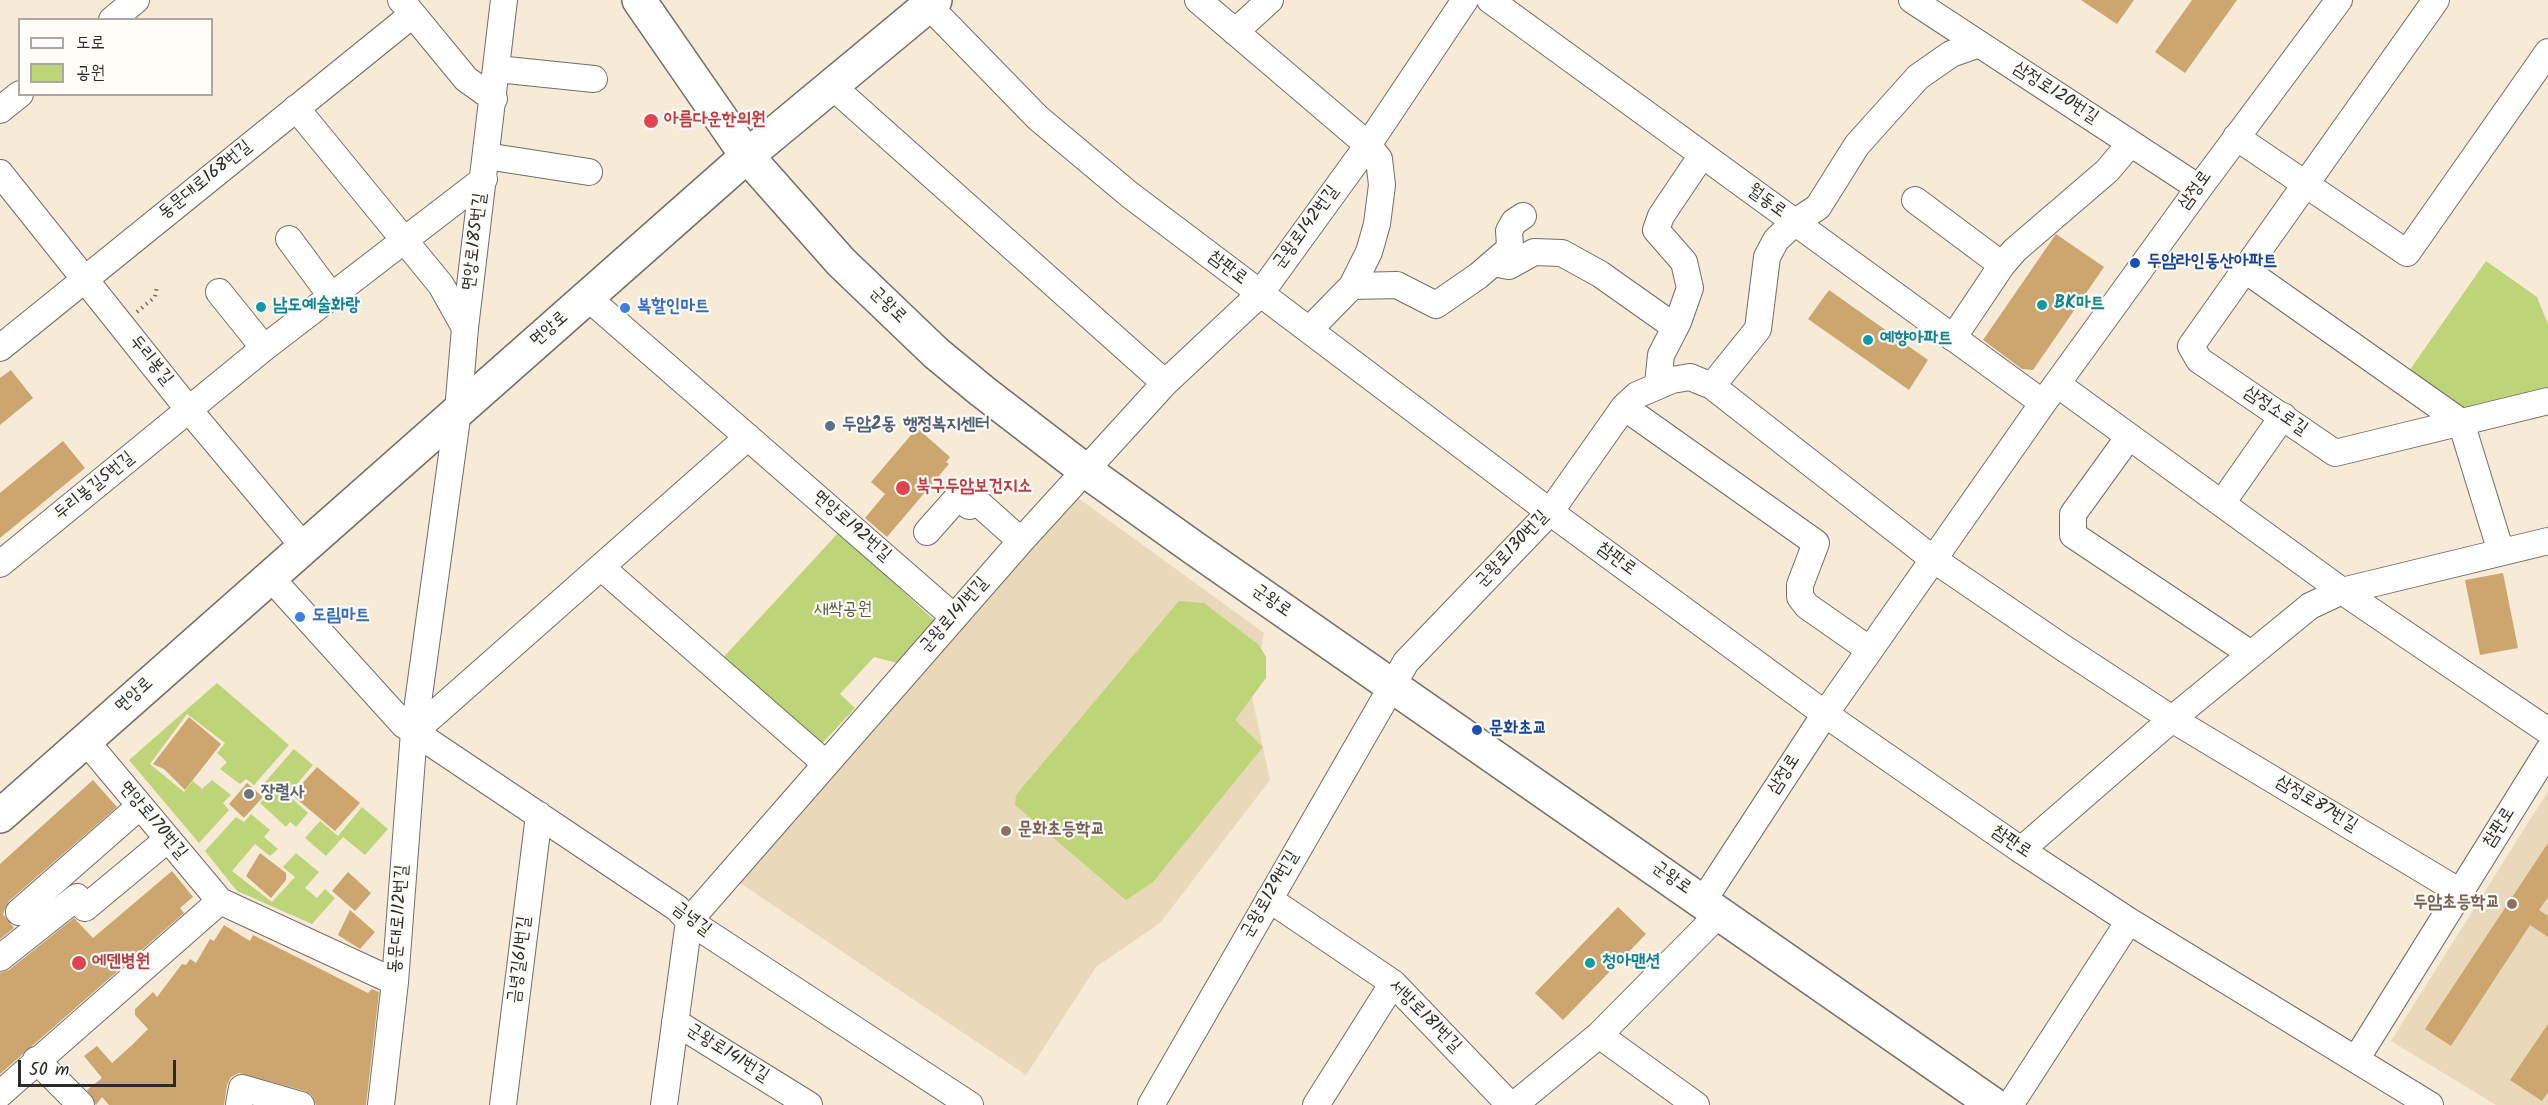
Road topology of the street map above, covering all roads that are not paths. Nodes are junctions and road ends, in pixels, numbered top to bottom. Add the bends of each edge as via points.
1 (136, 0) edge
2 (504, 0) edge
3 (639, 0) edge
4 (1270, 0) edge
5 (1464, 0) edge
6 (1490, 0) edge
7 (1912, 0) edge
8 (2339, 0) edge
9 (2436, 0) edge
10 (928, 2) edge
11 (406, 7) edge
12 (1206, 7) edge
13 (114, 18) edge
14 (1235, 32) junction
15 (1980, 44) junction
16 (2548, 52) edge
17 (497, 69) junction
18 (594, 79) dead end
19 (831, 85) junction
20 (18, 96) edge
21 (494, 99) junction
22 (296, 108) junction
23 (0, 110) edge
24 (2236, 137) junction
25 (2130, 144) junction
26 (1368, 145) junction
27 (1702, 155) junction
28 (747, 156) junction
29 (485, 168) junction
30 (0, 172) edge
31 (590, 172) dead end
32 (2307, 185) junction
33 (2199, 188) junction
34 (1915, 200) dead end
35 (1523, 216) dead end
36 (1794, 223) junction
37 (289, 239) dead end
38 (405, 239) junction
39 (1494, 263) junction
40 (2002, 265) junction
41 (2244, 269) junction
42 (85, 281) junction
43 (1352, 286) junction
44 (219, 292) dead end
45 (1260, 294) junction
46 (332, 297) junction
47 (587, 297) junction
48 (1675, 327) junction
49 (465, 328) junction
50 (1309, 330) junction
51 (1953, 338) junction
52 (0, 348) edge
53 (264, 348) junction
54 (1166, 383) junction
55 (1658, 384) junction
56 (1712, 386) junction
57 (2050, 394) junction
58 (2548, 401) edge
59 (1624, 407) junction
60 (189, 410) junction
61 (458, 411) junction
62 (2283, 416) junction
63 (2461, 422) junction
64 (748, 437) junction
65 (2128, 438) junction
66 (1086, 471) junction
67 (2222, 503) junction
68 (1550, 512) junction
69 (927, 532) dead end
70 (1021, 541) junction
71 (2548, 541) edge
72 (304, 547) junction
73 (2501, 552) junction
74 (1933, 559) junction
75 (0, 564) edge
76 (602, 568) junction
77 (270, 577) junction
78 (2342, 591) junction
79 (954, 617) junction
80 (1870, 650) junction
81 (2251, 654) junction
82 (1391, 685) junction
83 (1825, 714) junction
84 (2172, 719) junction
85 (2548, 731) edge
86 (414, 732) junction
87 (85, 740) junction
88 (2548, 751) edge
89 (825, 763) junction
90 (140, 806) junction
91 (538, 815) junction
92 (0, 816) edge
93 (168, 839) junction
94 (2021, 850) junction
95 (2460, 892) junction
96 (1269, 899) junction
97 (219, 901) junction
98 (1711, 907) junction
99 (19, 912) dead end
100 (689, 921) junction
101 (2129, 921) junction
102 (3, 949) edge
103 (395, 982) junction
104 (1393, 983) junction
105 (675, 1022) junction
106 (1599, 1035) junction
107 (2356, 1058) junction
108 (36, 1060) junction
109 (0, 1094) edge
110 (239, 1104) edge
111 (2427, 1104) edge
112 (81, 1105) edge
113 (301, 1105) edge
114 (381, 1105) edge
115 (503, 1105) edge
116 (664, 1105) edge
117 (809, 1105) edge
118 (970, 1105) edge
119 (1151, 1105) edge
120 (1316, 1105) edge
121 (1512, 1105) edge
122 (1696, 1105) edge
123 (1994, 1105) edge
124 (2010, 1105) edge

1 - 13 street
2 - 17 street, 면앙로185번길
3 - 28 main road, 군왕로
4 - 14 street
5 - 26 street, 군왕로142번길
6 - 27 street, 월동로
7 - 15 street, 삼정로120번길
8 - 24 street, 삼정로
9 - 32 street, 삼정소로길
10 - 19 main road, 면앙로
10 - 45 street, 참판로 via 1038,118
11 - 21 street via 466,79
11 - 22 street, 동문대로168번길
12 - 14 street
14 - 26 street
15 - 25 street, 삼정로120번길
15 - 36 street via 1951,54 1918,77 1857,146 1818,207
16 - 32 street via 2408,253
17 - 18 street
17 - 21 street, 면앙로185번길
19 - 28 main road, 면앙로
19 - 54 street
20 - 23 street
21 - 29 street, 면앙로185번길
22 - 38 street, 면앙로185번길
22 - 42 street, 동문대로168번길
24 - 32 street
24 - 33 street, 삼정로
25 - 33 street, 삼정로120번길
25 - 40 street via 2107,171 2042,225
26 - 43 street via 1379,159 1382,185 1375,233
26 - 45 street, 군왕로142번길
27 - 36 street, 월동로
27 - 48 street via 1661,216 1656,230 1676,249 1688,276 1690,288
28 - 47 main road, 면앙로
28 - 66 main road, 군왕로 via 841,262 936,353
29 - 31 street
29 - 38 street, 두리봉길5번길
29 - 49 street, 면앙로185번길
30 - 42 street, 두리봉길
32 - 41 street, 삼정소로길
33 - 57 street, 삼정로
34 - 40 street
35 - 39 street via 1509,231 1510,246
36 - 51 street, 월동로
36 - 56 street via 1776,240 1767,257 1758,329
37 - 46 street
38 - 46 street, 두리봉길5번길
38 - 49 street, 면앙로185번길 via 441,285
39 - 43 street via 1436,305 1397,285
39 - 48 street via 1509,266 1534,252 1562,253 1600,274
40 - 51 street
41 - 62 street, 삼정소로길 via 2191,346 2199,360
41 - 63 street
42 - 52 street, 동문대로168번길
42 - 60 street, 두리봉길
43 - 50 street
44 - 53 street
45 - 50 street, 참판로
45 - 54 street, 군왕로142번길
46 - 53 street, 두리봉길5번길
47 - 61 main road, 면앙로
47 - 64 street, 면앙로192번길
48 - 55 street via 1661,355
49 - 61 street, 면앙로185번길
50 - 68 street, 참판로
51 - 57 street, 월동로
53 - 60 street, 두리봉길5번길
54 - 66 street, 군왕로142번길
55 - 56 street, 군왕로130번길 via 1690,377
55 - 59 street, 군왕로130번길 via 1637,394
56 - 74 street
57 - 65 street
57 - 74 street, 삼정로
58 - 63 street, 삼정소로길
59 - 68 street, 군왕로130번길
59 - 80 street via 1815,543 1800,585 1800,597
60 - 72 street, 두리봉길
60 - 75 street, 두리봉길5번길
61 - 72 main road, 면앙로
61 - 86 street, 동문대로112번길
62 - 63 street, 삼정소로길 via 2335,453
62 - 67 street
63 - 73 street
64 - 76 street
64 - 79 street, 면앙로192번길
65 - 67 street
65 - 81 street via 2073,514 2073,535
66 - 70 street, 군왕로141번길
66 - 82 main road, 군왕로
67 - 78 street
68 - 82 street, 군왕로130번길 via 1406,662
68 - 83 street, 참판로
69 - 70 street via 958,497 969,506 975,500
70 - 79 street, 군왕로141번길
71 - 73 street
72 - 77 main road, 면앙로
73 - 78 street
74 - 80 street, 삼정로
74 - 84 street, 삼정로87번길
76 - 86 street
76 - 89 street
77 - 86 street via 393,716
77 - 87 main road, 면앙로
78 - 81 street via 2310,606
78 - 85 street
79 - 89 street, 군왕로141번길
80 - 83 street, 삼정로
81 - 84 street
82 - 96 street, 군왕로129번길
82 - 98 main road, 군왕로
83 - 94 street, 참판로
83 - 98 street, 삼정로
84 - 94 street
84 - 95 street, 삼정로87번길
86 - 91 street, 금녕길
86 - 103 street, 동문대로112번길
87 - 90 street, 면앙로170번길
87 - 92 main road, 면앙로
88 - 95 street, 참판로
89 - 100 street, 군왕로141번길
90 - 93 street, 면앙로170번길
90 - 99 street
91 - 100 street, 금녕길 via 677,908
91 - 115 street, 금녕길61번길
93 - 97 street, 면앙로170번길
93 - 102 street via 85,908 77,897
94 - 101 street, 참판로
95 - 107 street, 참판로
96 - 104 street, 서방로181번길
96 - 119 street, 군왕로129번길
97 - 103 street, 면앙로170번길
97 - 108 street
98 - 106 street, 삼정로
98 - 123 main road, 군왕로
100 - 105 street, 군왕로141번길
100 - 118 street, 금녕길
101 - 107 street, 참판로
101 - 124 street
103 - 114 street, 동문대로112번길
104 - 120 street
104 - 121 street, 서방로181번길
105 - 116 street, 군왕로141번길
105 - 117 street, 군왕로141번길
106 - 121 street, 삼정로
106 - 122 street
107 - 111 street, 참판로
108 - 109 street
108 - 112 street
110 - 113 street via 243,1088

